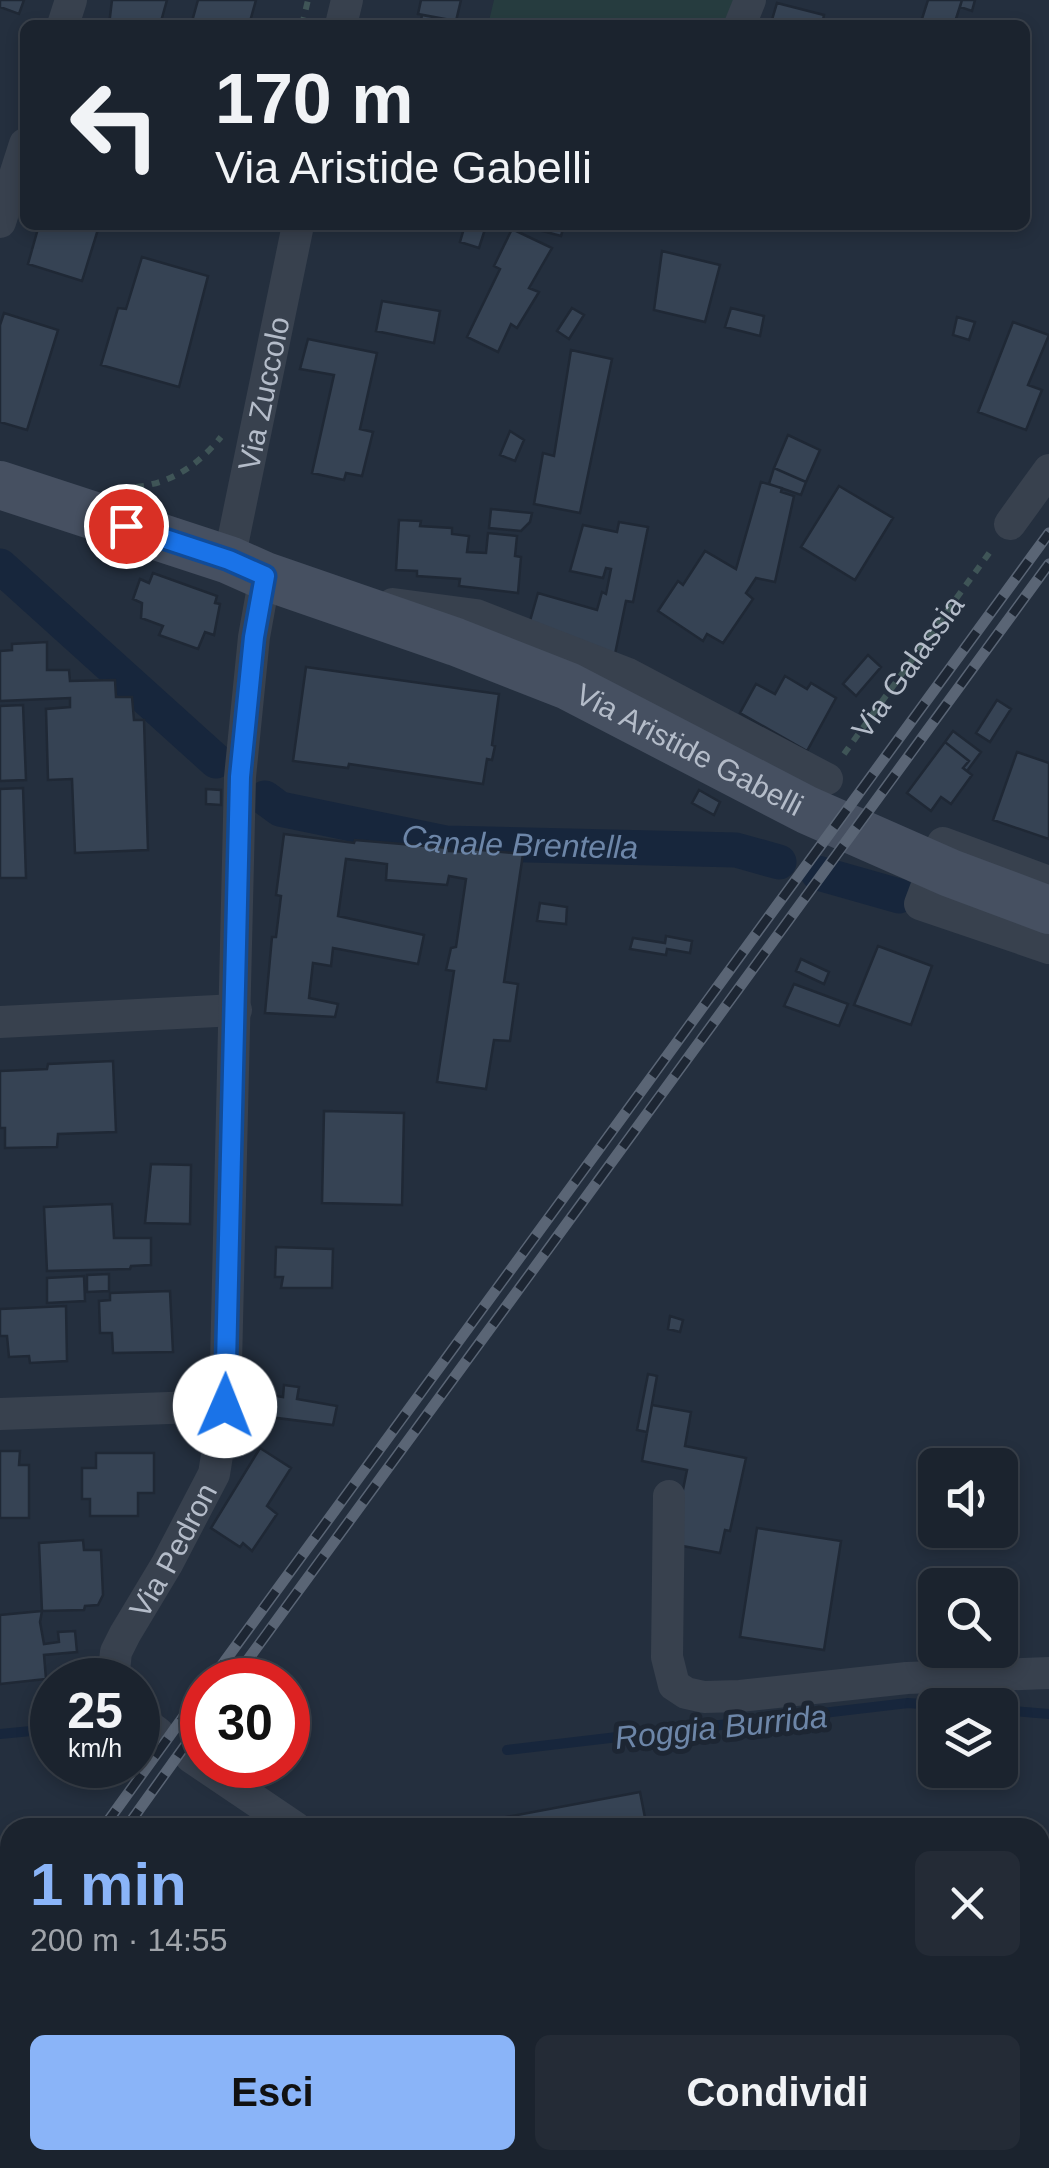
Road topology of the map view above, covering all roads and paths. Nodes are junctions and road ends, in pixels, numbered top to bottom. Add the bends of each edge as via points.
1 (20, 160) edge
2 (0, 222) edge
3 (297, 230) edge
4 (224, 422) dead end
5 (1049, 470) edge
6 (0, 485) edge
7 (130, 488) dead end
8 (1010, 524) joint
9 (247, 568) junction
10 (329, 596) junction
11 (826, 779) joint
12 (1049, 882) edge
13 (1049, 910) edge
14 (1049, 948) edge
15 (236, 1010) junction
16 (0, 1022) edge
17 (225, 1406) junction
18 (0, 1414) edge
19 (668, 1496) dead end
20 (115, 1658) edge
21 (1049, 1673) edge
22 (236, 1788) edge
23 (281, 1818) edge

1 - 2 street
3 - 9 street, Via Zuccolo
4 - 7 path via 220,439 192,467 161,484
5 - 8 street
6 - 9 main road, Via Aristide Gabelli
8 - 11 path, Via Galassia
9 - 10 main road, Via Aristide Gabelli
9 - 15 street, Via Pedron via 254,637 240,777
10 - 11 street, Via Aristide Gabelli via 476,615 628,674
10 - 13 main road, Via Aristide Gabelli via 568,686 807,810
12 - 14 street via 942,843 920,904
15 - 16 street
15 - 17 street, Via Pedron
17 - 18 street
17 - 20 street, Via Pedron via 214,1474
19 - 21 street via 667,1657 674,1685 686,1692 740,1696 907,1678
22 - 23 street

